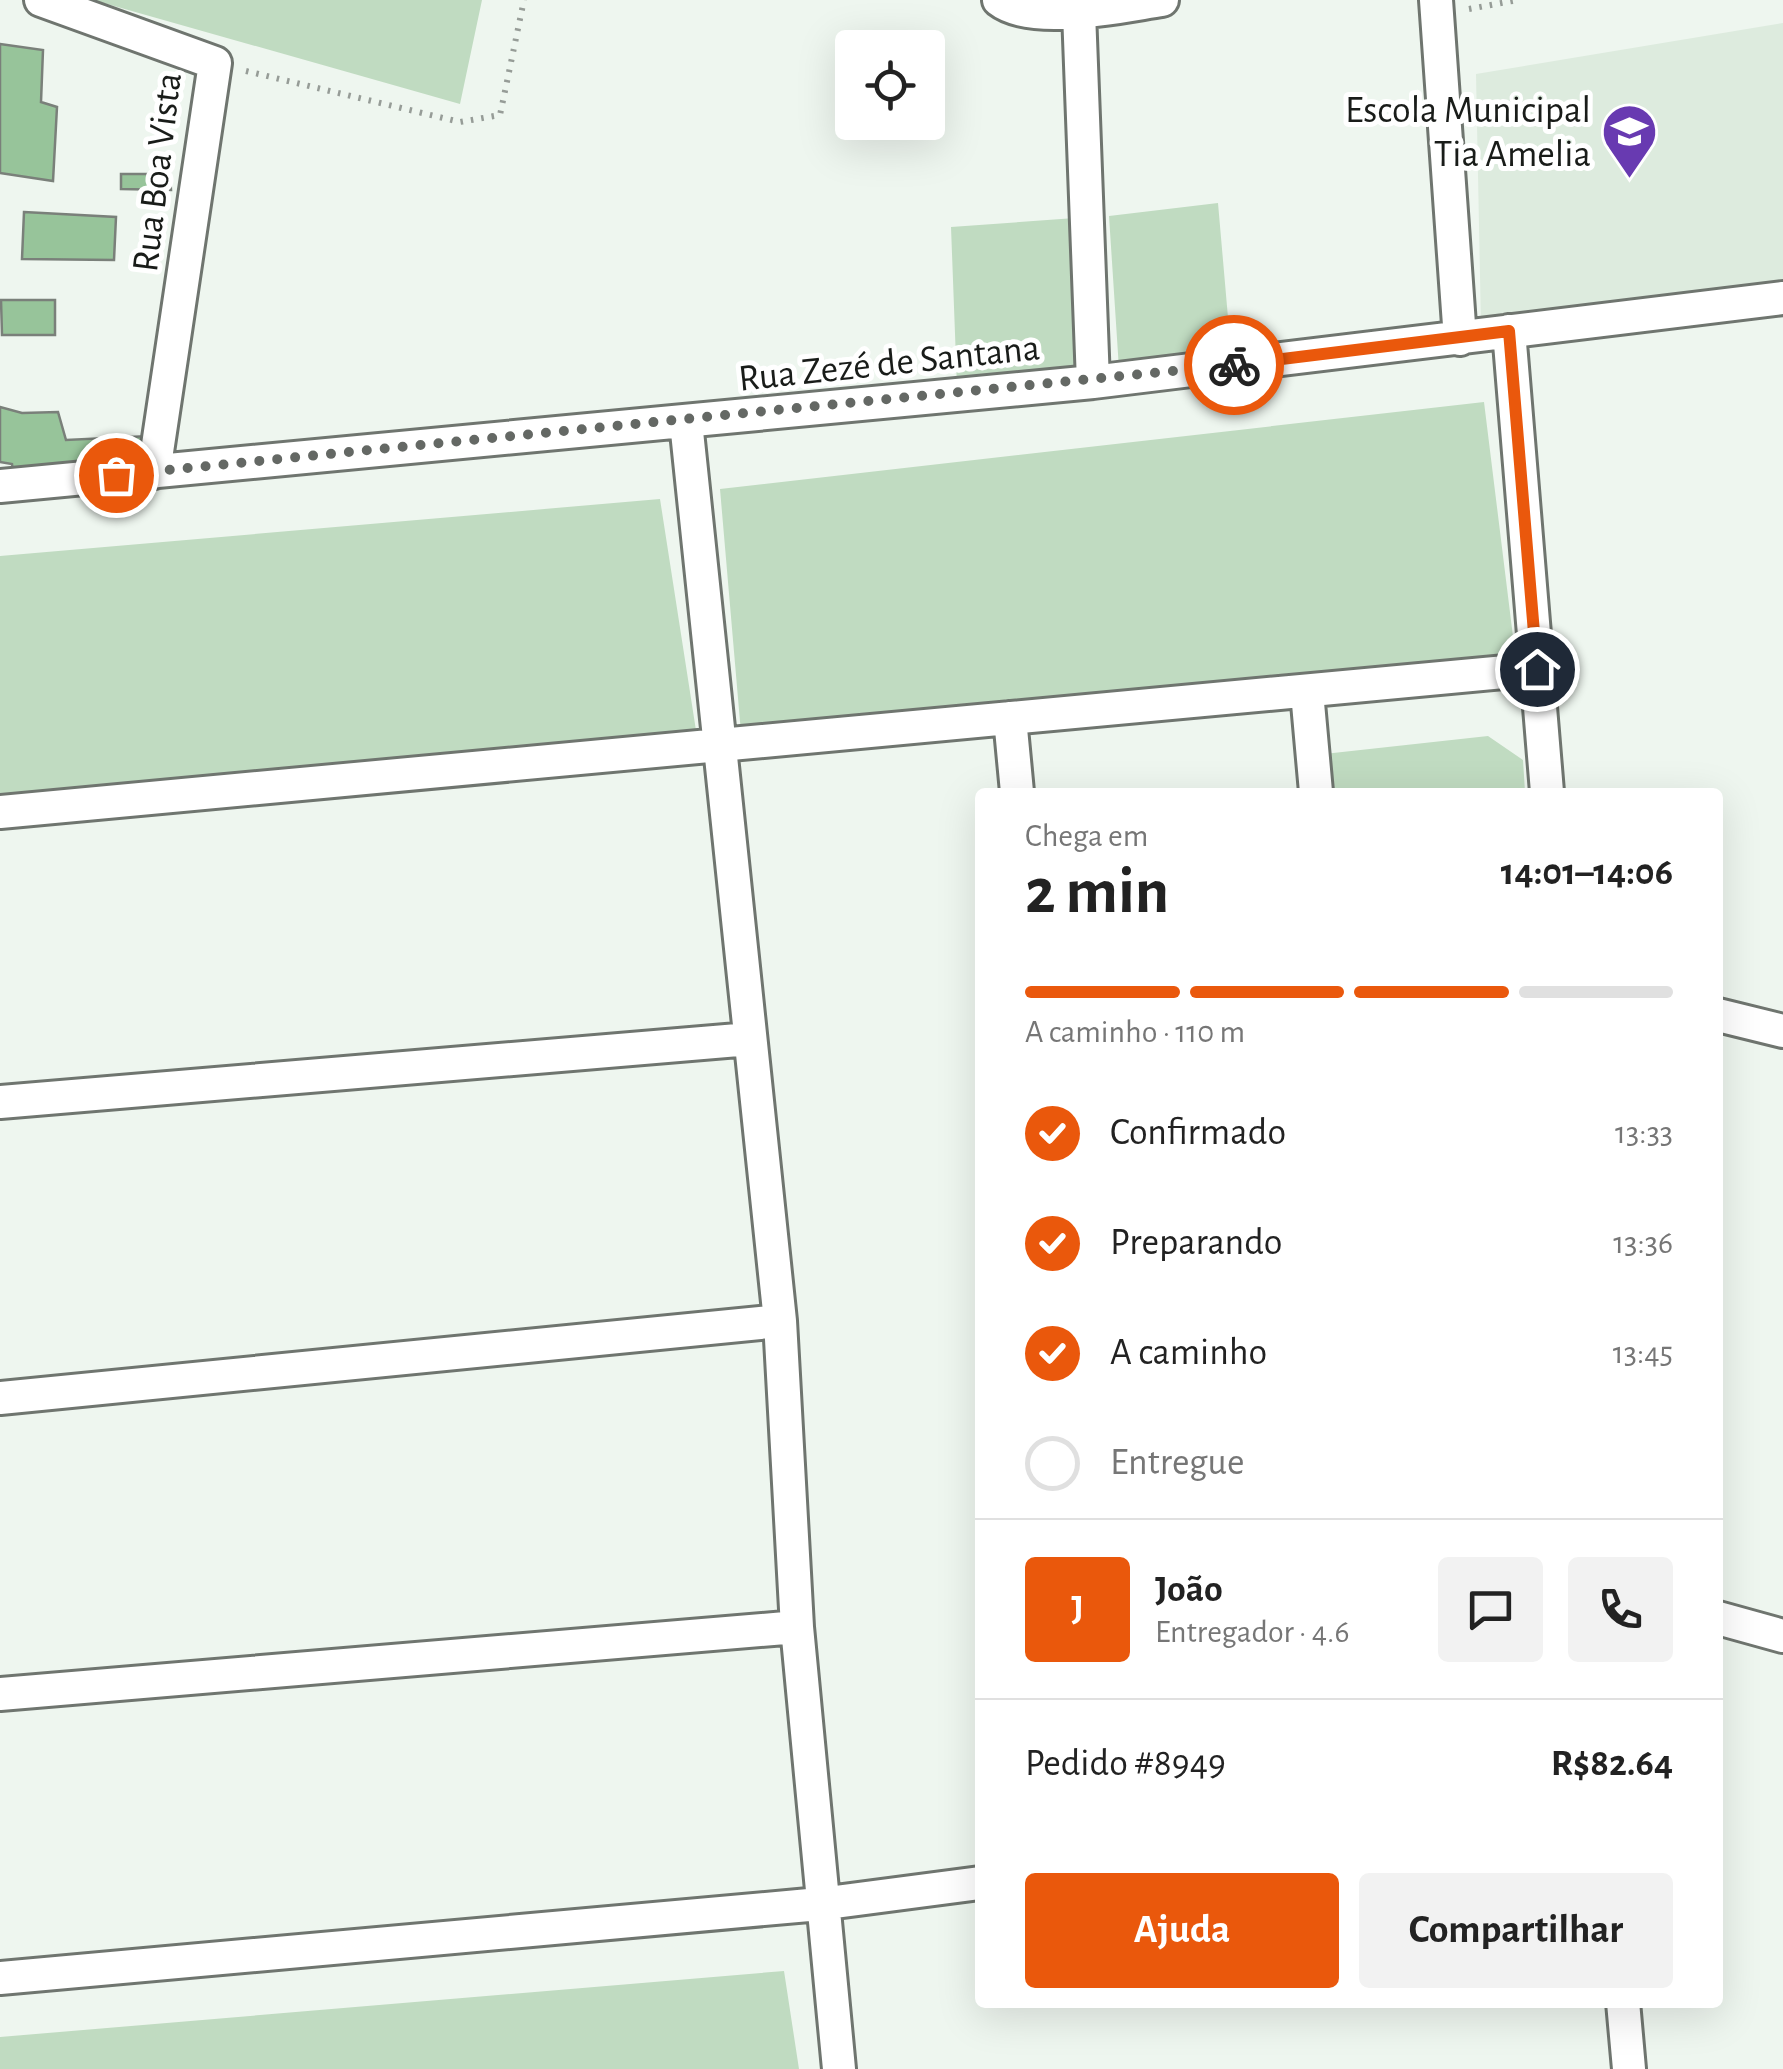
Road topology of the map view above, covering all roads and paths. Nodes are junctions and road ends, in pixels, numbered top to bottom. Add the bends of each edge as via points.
1 (41, 0) edge
2 (524, 0) edge
3 (999, 0) edge
4 (1162, 0) edge
5 (1518, 0) edge
6 (1437, 8) edge
7 (1080, 12) junction
8 (216, 64) junction
9 (1783, 298) edge
10 (1509, 331) junction
11 (1460, 339) junction
12 (1093, 382) junction
13 (686, 422) junction
14 (154, 472) junction
15 (0, 486) edge
16 (1537, 669) junction
17 (1307, 692) junction
18 (1010, 718) junction
19 (722, 748) junction
20 (1017, 788) edge
21 (1316, 788) edge
22 (1547, 788) edge
23 (0, 812) edge
24 (1723, 1016) edge
25 (1783, 1031) edge
26 (750, 1040) junction
27 (0, 1102) edge
28 (780, 1321) junction
29 (0, 1398) edge
30 (1723, 1619) edge
31 (796, 1627) junction
32 (1783, 1636) edge
33 (0, 1694) edge
34 (975, 1885) edge
35 (820, 1904) junction
36 (0, 1978) edge
37 (1624, 2008) edge
38 (839, 2069) edge
39 (1629, 2069) edge

1 - 8 street, Rua Boa Vista
2 - 8 path via 500,115 460,122
3 - 7 street via 1009,8
4 - 7 street
5 - 6 path
6 - 11 street
7 - 12 street
8 - 14 street, Rua Boa Vista
9 - 10 street, Rua Zezé de Santana
10 - 11 street, Rua Zezé de Santana
10 - 16 street
11 - 12 street, Rua Zezé de Santana
12 - 13 street, Rua Zezé de Santana
13 - 14 street, Rua Zezé de Santana
13 - 19 street
14 - 15 street, Rua Zezé de Santana
16 - 17 street
16 - 22 street
17 - 18 street
17 - 21 street
18 - 19 street
18 - 20 street
19 - 23 street
19 - 26 street
24 - 25 street
26 - 27 street
26 - 28 street
28 - 29 street
28 - 31 street
30 - 32 street
31 - 33 street
31 - 35 street
34 - 35 street
35 - 36 street
35 - 38 street
37 - 39 street

